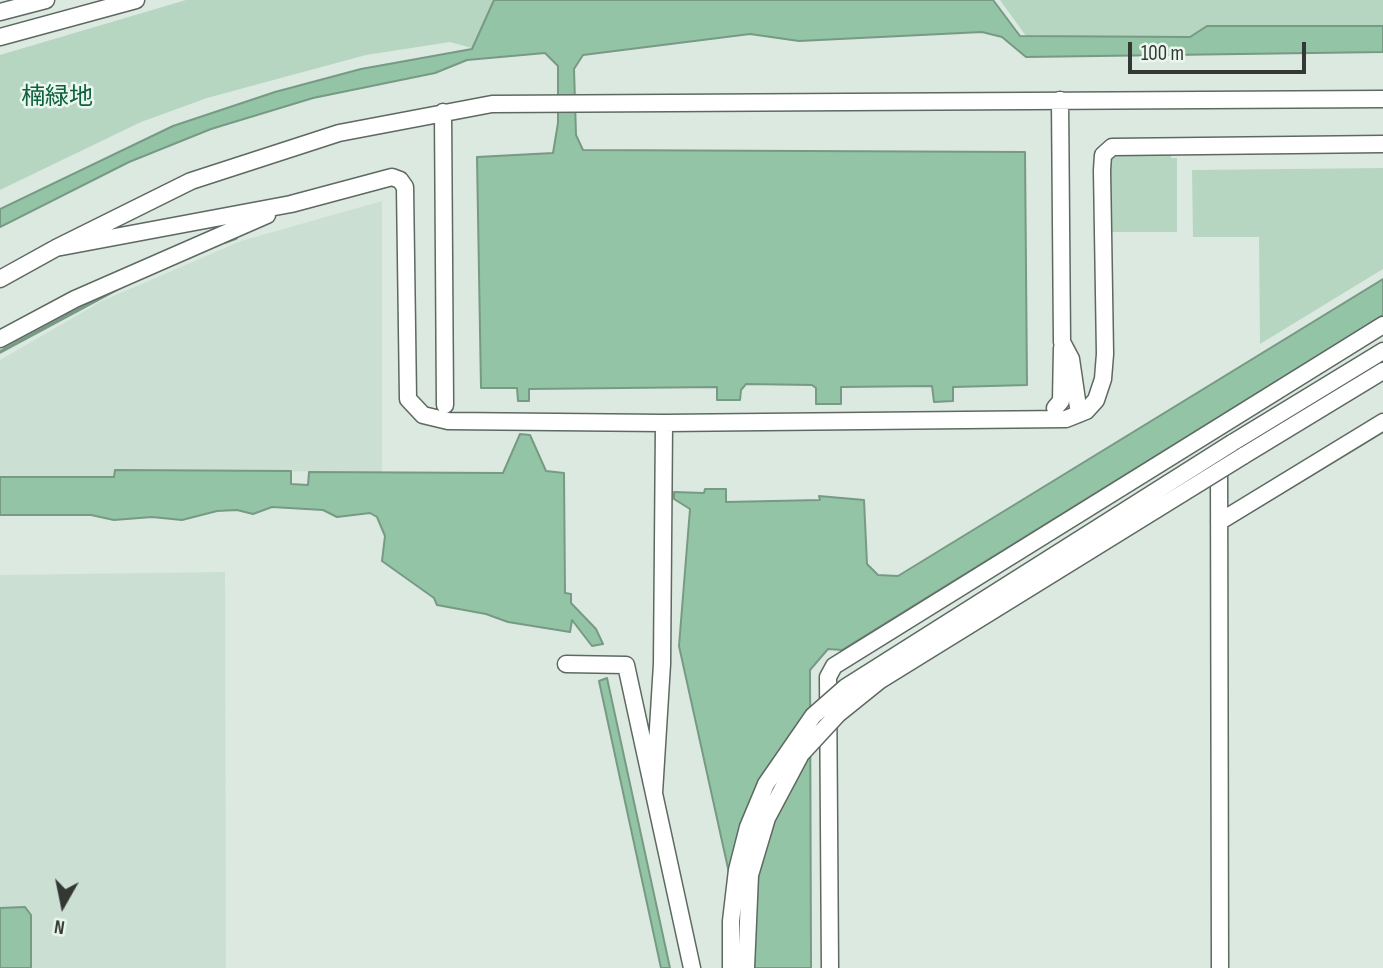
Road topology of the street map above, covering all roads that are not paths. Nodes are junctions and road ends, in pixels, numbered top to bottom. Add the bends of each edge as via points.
1 (46, 0) edge
2 (136, 0) edge
3 (0, 12) edge
4 (0, 37) edge
5 (1383, 99) edge
6 (1060, 100) junction
7 (443, 112) junction
8 (1383, 144) edge
9 (291, 204) junction
10 (56, 248) junction
11 (0, 279) edge
12 (1383, 325) edge
13 (0, 339) edge
14 (1062, 342) junction
15 (1383, 351) edge
16 (1383, 371) edge
17 (445, 405) dead end
18 (1055, 408) dead end
19 (1079, 414) junction
20 (1383, 422) edge
21 (664, 423) junction
22 (1219, 428) junction
23 (1238, 449) junction
24 (1219, 522) junction
25 (566, 664) dead end
26 (654, 793) junction
27 (692, 968) edge
28 (731, 968) edge
29 (746, 968) edge
30 (830, 968) edge
31 (1220, 968) edge

1 - 3 street
2 - 4 street
5 - 6 street
6 - 7 street via 550,102
6 - 14 street
7 - 10 street via 339,134 191,181
7 - 17 street
8 - 19 street via 1112,147 1103,155 1102,170 1103,379 1096,400
9 - 10 street
9 - 13 street via 75,299
9 - 21 street via 384,178 400,180 405,187 408,399 423,415 448,421
10 - 11 street
12 - 22 street
14 - 18 street via 1061,401
14 - 19 street via 1071,359
15 - 23 street
16 - 23 street
19 - 21 street via 1066,419
20 - 24 street
21 - 26 street via 662,664
22 - 24 street
22 - 30 street via 830,671
23 - 28 street, bridge via 846,687 813,716 766,784 748,827 736,883
23 - 29 street, bridge via 879,681 838,714 801,754 767,818 750,875
24 - 31 street
25 - 26 street via 626,665
26 - 27 street

